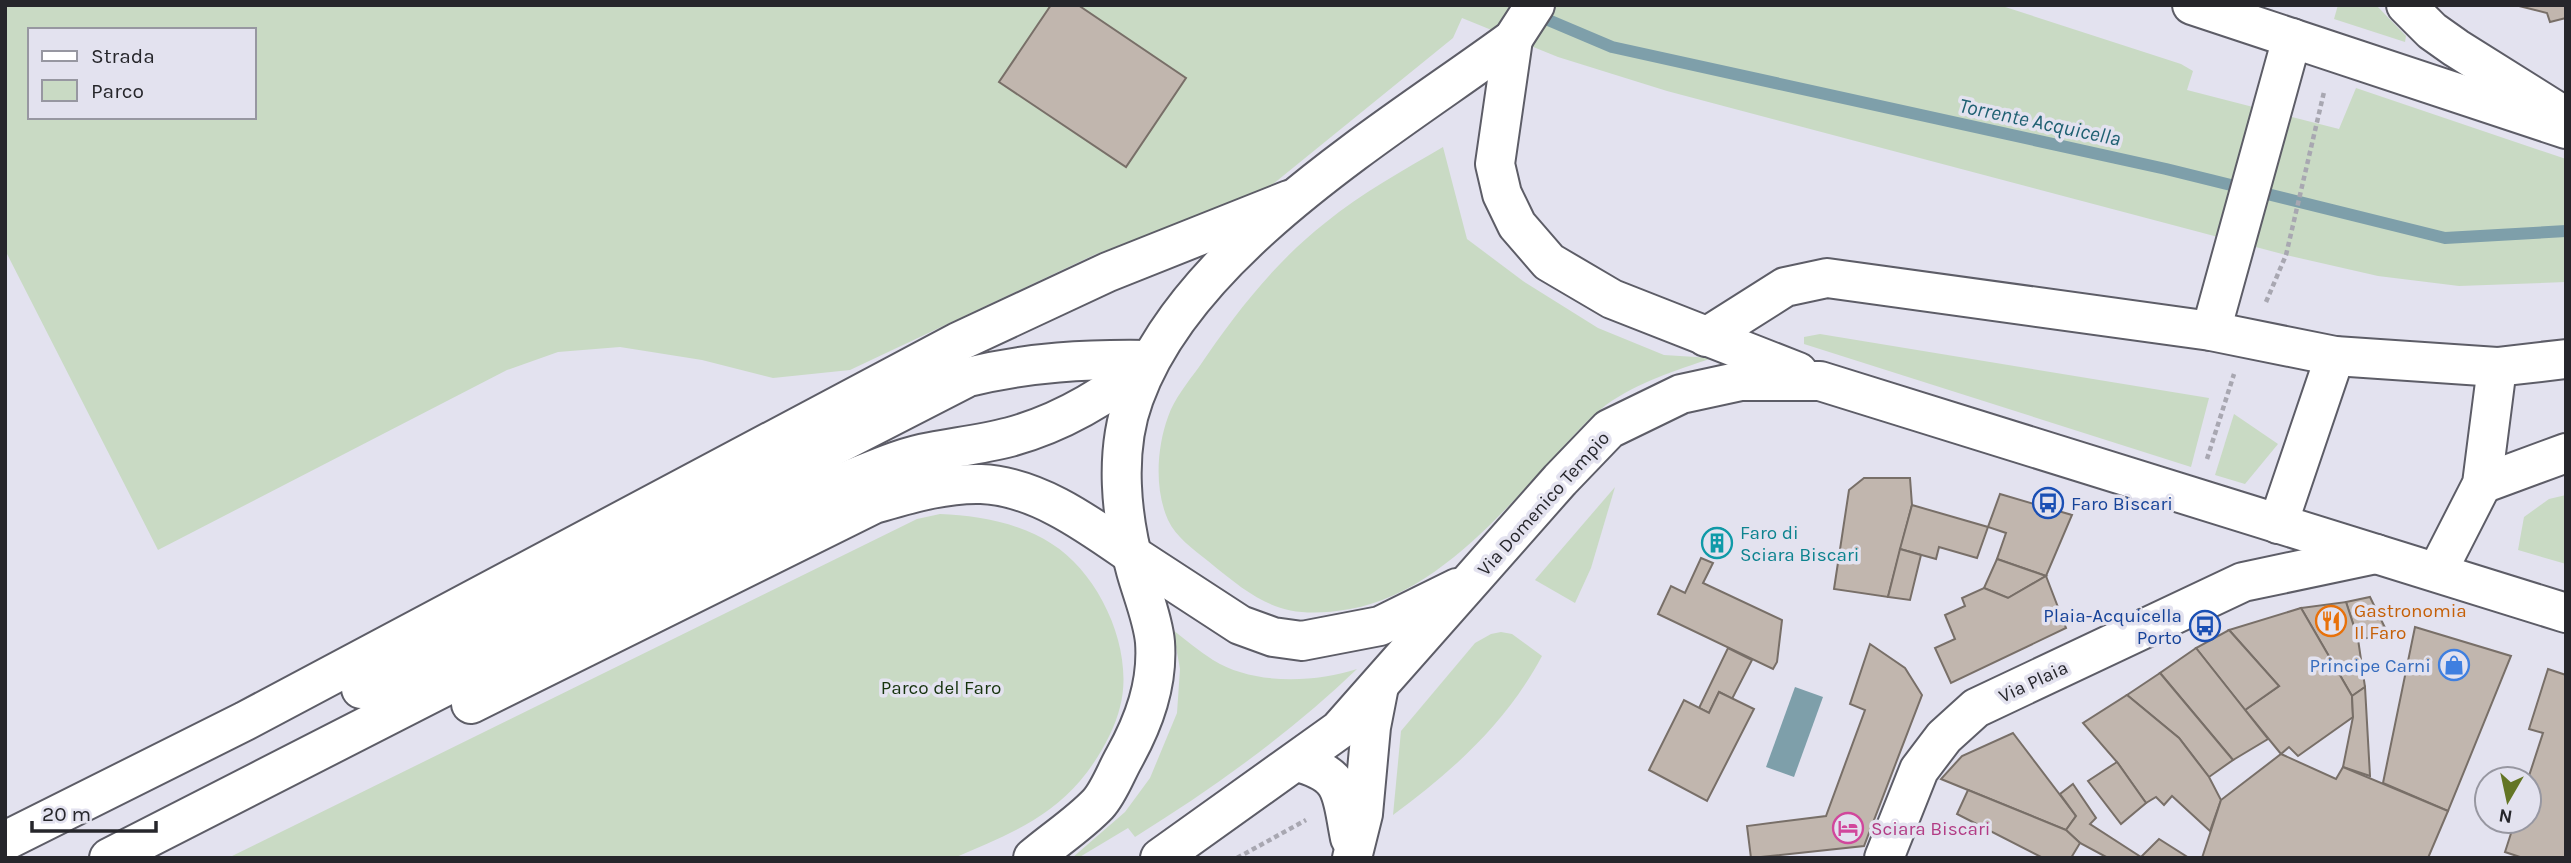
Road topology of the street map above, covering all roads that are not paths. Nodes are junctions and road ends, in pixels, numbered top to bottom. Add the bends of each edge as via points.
1 (1535, 5) edge
2 (2192, 5) edge
3 (2406, 5) edge
4 (2292, 38) junction
5 (1513, 39) junction
6 (2486, 64) junction
7 (2566, 94) edge
8 (2566, 117) edge
9 (2566, 129) edge
10 (1294, 198) junction
11 (2211, 331) junction
12 (1706, 337) junction
13 (2335, 356) junction
14 (2566, 359) edge
15 (1150, 360) junction
16 (2497, 367) junction
17 (1819, 381) junction
18 (2566, 453) edge
19 (2482, 484) junction
20 (2278, 524) junction
21 (1131, 554) junction
22 (2376, 554) junction
23 (2437, 572) junction
24 (1473, 580) junction
25 (2566, 613) edge
26 (1379, 686) junction
27 (1297, 762) junction
28 (5, 841) edge
29 (1352, 854) edge
30 (31, 858) edge
31 (109, 858) edge
32 (166, 858) edge
33 (1033, 858) edge
34 (1160, 858) edge
35 (1884, 858) edge

1 - 5 main road
2 - 4 main road
3 - 6 main road via 2432,31
4 - 9 main road
4 - 11 main road
5 - 10 main road
5 - 12 main road via 1495,163 1502,194 1517,225 1549,262 1602,293
6 - 7 main road
6 - 8 main road
10 - 15 main road via 1227,260 1177,317
10 - 28 main road via 1108,272 958,342 245,721
11 - 12 main road via 1827,278 1785,286
11 - 13 main road
12 - 17 main road
13 - 16 main road
13 - 20 main road
14 - 16 main road
15 - 21 main road via 1133,401 1122,456
15 - 30 main road via 1016,365 968,377
15 - 31 main road via 1121,385 1088,404 1013,436 916,456 849,480
16 - 19 main road
17 - 20 main road, Via Domenico Tempio
17 - 24 main road, Via Domenico Tempio via 1741,381 1693,392 1609,429
18 - 19 main road
19 - 23 main road
20 - 22 main road, Via Domenico Tempio
21 - 24 main road via 1240,625 1273,637 1302,640 1380,626
21 - 32 main road via 1089,524 1031,495 982,484 924,490 874,504
21 - 33 main road via 1155,641 1154,682 1139,732 1099,803
22 - 23 main road, Via Domenico Tempio
22 - 35 main road, Via Plaia via 2243,582 1976,708 1944,737 1919,770
23 - 25 main road, Via Domenico Tempio
24 - 26 main road, Via Domenico Tempio
26 - 27 main road, Via Domenico Tempio via 1339,730
26 - 29 main road via 1363,814
27 - 29 main road via 1329,774 1340,788
27 - 34 main road, Via Domenico Tempio

